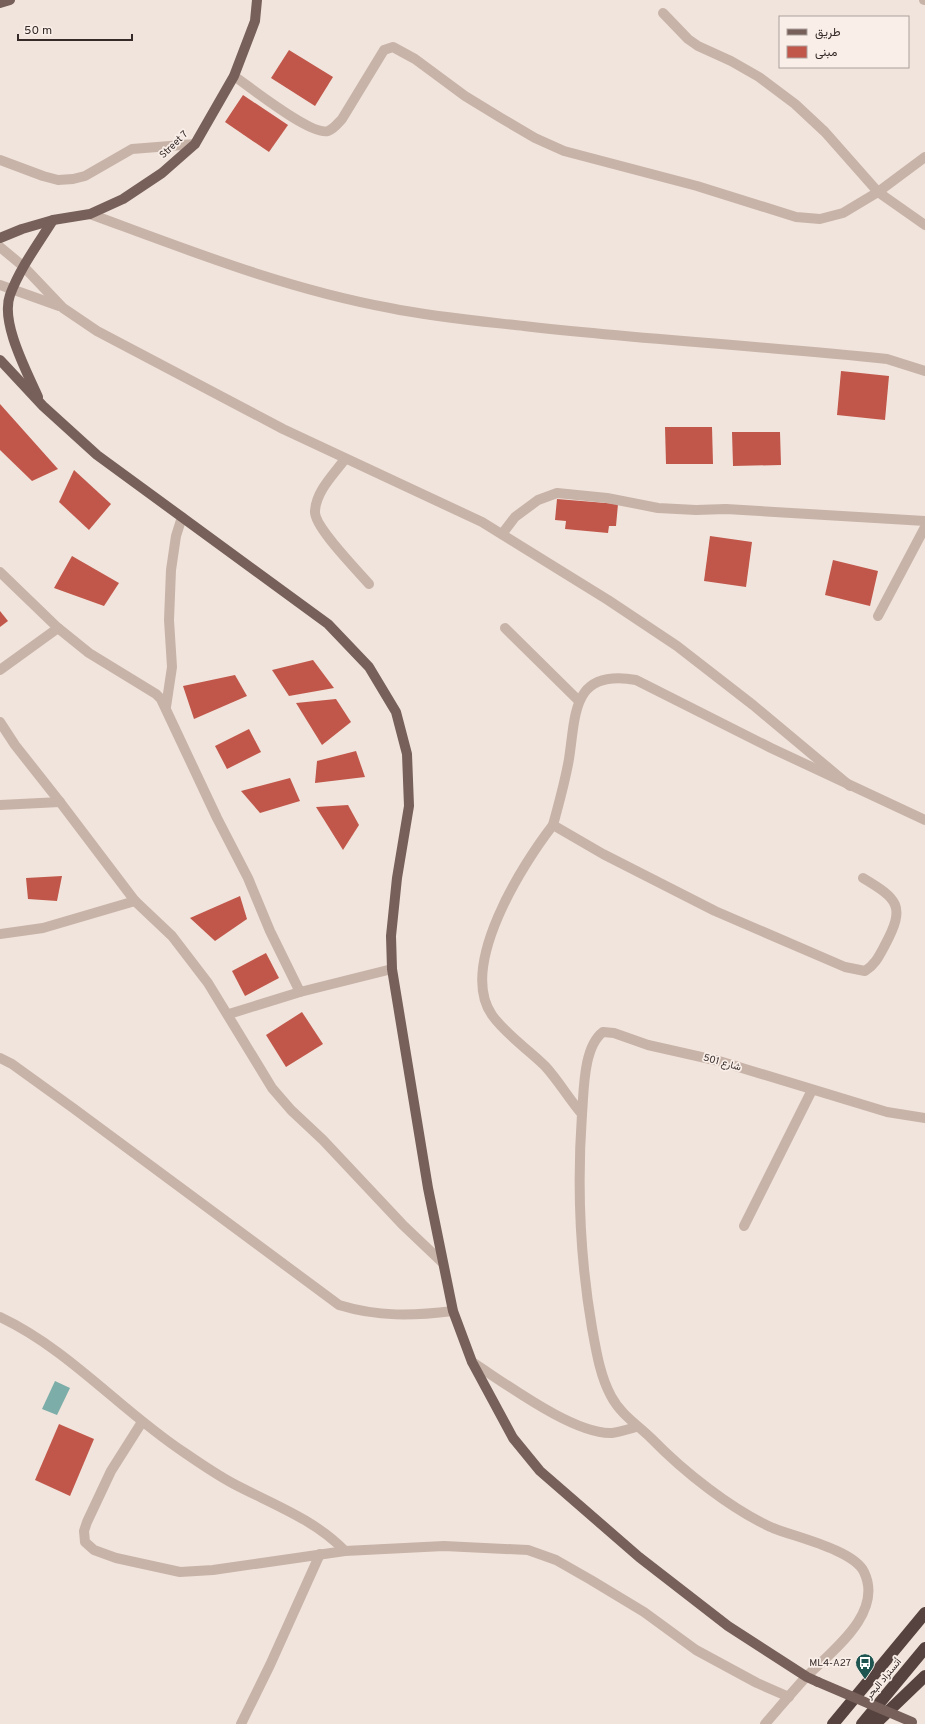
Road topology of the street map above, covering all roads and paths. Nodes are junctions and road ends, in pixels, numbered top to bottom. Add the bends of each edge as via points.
1 (10, 0) edge
2 (257, 0) edge
3 (0, 3) edge
4 (663, 13) dead end
5 (234, 76) junction
6 (195, 144) junction
7 (925, 157) edge
8 (0, 160) edge
9 (878, 192) junction
10 (90, 214) junction
11 (53, 220) junction
12 (925, 225) edge
13 (0, 238) edge
14 (0, 246) edge
15 (24, 267) junction
16 (0, 284) edge
17 (14, 289) junction
18 (63, 308) junction
19 (0, 360) edge
20 (925, 371) edge
21 (43, 406) junction
22 (345, 459) junction
23 (182, 517) junction
24 (925, 521) edge
25 (925, 527) edge
26 (502, 534) junction
27 (0, 572) edge
28 (369, 584) dead end
29 (878, 616) dead end
30 (58, 628) junction
31 (505, 628) dead end
32 (0, 670) edge
33 (578, 701) junction
34 (166, 707) junction
35 (0, 722) edge
36 (850, 786) junction
37 (60, 802) junction
38 (0, 805) edge
39 (925, 820) edge
40 (553, 825) junction
41 (863, 878) dead end
42 (135, 901) junction
43 (0, 934) edge
44 (392, 969) junction
45 (300, 992) junction
46 (229, 1014) junction
47 (0, 1058) edge
48 (812, 1090) junction
49 (582, 1114) junction
50 (925, 1118) edge
51 (744, 1226) dead end
52 (442, 1262) junction
53 (453, 1311) junction
54 (0, 1317) edge
55 (472, 1362) junction
56 (142, 1422) junction
57 (636, 1427) junction
58 (345, 1551) junction
59 (320, 1554) junction
60 (925, 1613) edge
61 (925, 1648) edge
62 (925, 1676) edge
63 (807, 1677) junction
64 (789, 1697) junction
65 (914, 1723) edge
66 (241, 1724) edge
67 (765, 1724) edge
68 (833, 1724) edge
69 (862, 1724) edge
70 (875, 1724) edge

1 - 3 main road
2 - 5 main road, Street 7 via 255,21
4 - 9 street via 698,46 759,77 795,104 825,132
5 - 6 main road, Street 7
5 - 9 street via 300,122 327,131 342,119 384,50 393,47 415,59 501,118 564,151 634,168 796,217 832,217
6 - 8 street via 132,149 85,176 72,179 58,180 42,176
6 - 10 main road, Street 7 via 162,173 123,199
7 - 9 street
9 - 12 street
10 - 11 main road, Street 7
10 - 20 street via 217,261 278,280 388,308 587,333 887,359
11 - 13 main road, Street 7
11 - 15 main road
14 - 15 street
15 - 17 main road
15 - 18 street
16 - 17 street
17 - 18 street
17 - 21 main road via 10,296 9,318 15,348
18 - 22 street via 97,331 180,376
19 - 21 main road
21 - 23 main road via 97,455
22 - 26 street via 404,484
22 - 28 street via 321,492 314,512 321,528
23 - 34 street via 176,536 171,570 169,620 172,673
23 - 44 main road via 328,624 369,667 396,712 407,754 409,806 391,936
24 - 26 street via 726,509 658,508 607,498 557,493 538,500 515,517
25 - 29 street
26 - 36 street via 677,646
27 - 30 street
30 - 32 street
30 - 34 street via 89,653 156,694
31 - 33 street
33 - 36 street via 587,688 600,680 618,677 636,680
33 - 40 street via 564,788
34 - 45 street
35 - 37 street via 15,746
36 - 39 street
37 - 38 street
37 - 42 street
40 - 41 street via 603,854 715,911 845,967 865,971 876,962 897,917 889,894
40 - 49 street via 535,849 494,926 486,953 483,978 486,1001 492,1015 545,1066
42 - 43 street via 43,928
42 - 46 street via 172,936
44 - 45 street
44 - 52 main road
45 - 46 street
46 - 52 street via 258,1067 291,1110
47 - 53 street via 67,1104 339,1305 360,1312 415,1316
48 - 49 street, شارع 501 via 719,1061 603,1032 593,1043 589,1054
48 - 50 street, شارع 501 via 887,1112
48 - 51 street
49 - 57 street via 580,1190 592,1329 606,1385 624,1414
52 - 53 main road
53 - 55 main road
54 - 56 street via 42,1340
55 - 57 street via 544,1408 590,1430 612,1433
55 - 63 main road via 513,1438 540,1471 663,1576 728,1626
56 - 58 street via 184,1453 233,1483 318,1527
56 - 59 street via 111,1471 87,1522 84,1531 85,1542 94,1550 116,1558 180,1572 213,1570
57 - 63 street via 673,1460 733,1505 769,1526 830,1547 853,1560 864,1571 868,1587 866,1605 857,1624
58 - 59 street
58 - 64 street via 444,1546 528,1550 542,1554 644,1612 703,1654
59 - 66 street
60 - 68 highway, أتستراد البحر
61 - 69 highway, أتستراد البحر
62 - 70 highway
63 - 64 street
63 - 65 main road, bridge
64 - 67 street

